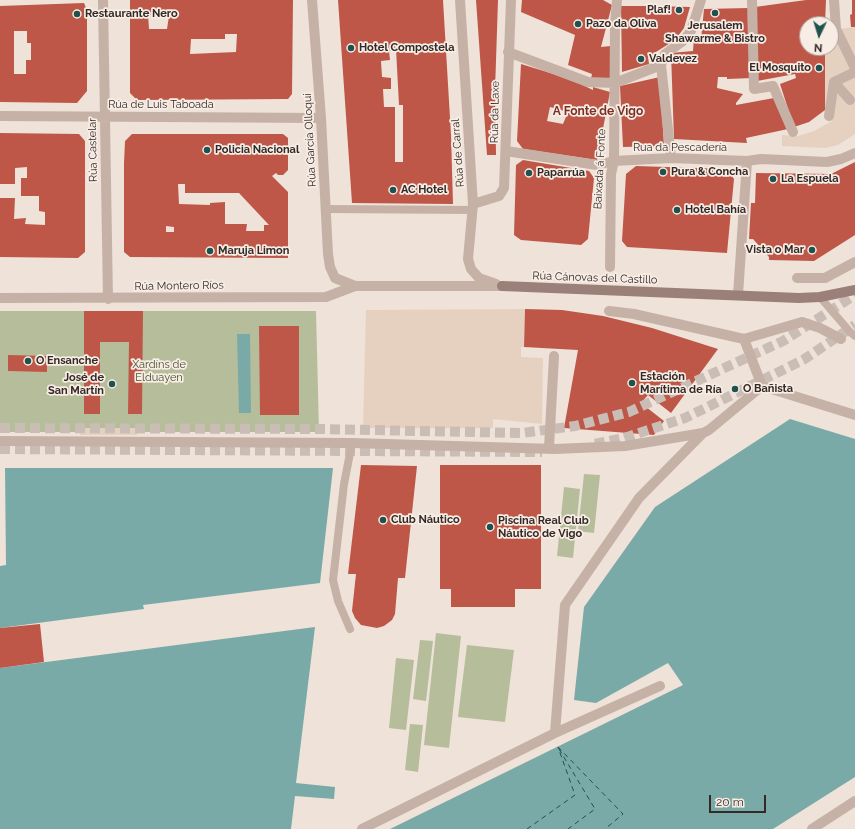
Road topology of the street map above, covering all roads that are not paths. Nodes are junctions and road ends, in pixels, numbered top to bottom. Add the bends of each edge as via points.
1 (103, 0) edge
2 (312, 0) edge
3 (460, 0) edge
4 (511, 0) edge
5 (617, 0) edge
6 (701, 0) edge
7 (752, 0) edge
8 (834, 0) edge
9 (508, 52) junction
10 (661, 64) junction
11 (855, 68) edge
12 (855, 72) edge
13 (834, 82) junction
14 (616, 83) junction
15 (850, 100) dead end
16 (0, 116) edge
17 (829, 116) dead end
18 (105, 117) junction
19 (321, 118) junction
20 (793, 132) dead end
21 (506, 151) junction
22 (855, 153) edge
23 (671, 158) junction
24 (614, 160) junction
25 (747, 161) junction
26 (473, 207) junction
27 (326, 209) junction
28 (855, 262) edge
29 (610, 267) dead end
30 (335, 278) joint
31 (797, 278) dead end
32 (355, 286) junction
33 (502, 286) junction
34 (855, 290) edge
35 (738, 295) junction
36 (820, 297) junction
37 (0, 298) edge
38 (108, 299) junction
39 (609, 311) dead end
40 (855, 336) edge
41 (744, 339) junction
42 (841, 339) dead end
43 (554, 356) dead end
44 (762, 386) junction
45 (855, 415) edge
46 (703, 433) junction
47 (0, 441) edge
48 (352, 443) junction
49 (549, 448) junction
50 (350, 629) dead end
51 (660, 686) dead end
52 (555, 733) junction
53 (855, 801) edge
54 (362, 829) edge
55 (812, 829) edge

1 - 18 street, Rúa Castelar
2 - 19 street, Rúa García Olloqui
3 - 26 street, Rúa de Carral
4 - 9 street, Rúa da Laxe
5 - 14 street, Baixada á Fonte
6 - 10 street via 691,31 683,41 665,54
7 - 20 street via 754,89 773,86
8 - 11 street via 836,29
9 - 14 street via 588,82
9 - 21 street, Rúa da Laxe
10 - 14 street
10 - 23 street
12 - 13 street
13 - 15 street
13 - 17 street
14 - 24 street, Baixada á Fonte
16 - 18 street, Rúa de Luis Taboada
18 - 19 street, Rúa de Luis Taboada
18 - 38 street, Rúa Castelar
19 - 27 street, Rúa García Olloqui
21 - 24 street, Rua da Pescadería via 597,165
21 - 26 street, Rúa da Laxe via 504,188 499,196
22 - 25 street, Rua da Pescadería via 827,162 761,159
23 - 24 street, Rua da Pescadería
23 - 25 street, Rua da Pescadería
24 - 29 street, Baixada á Fonte via 611,174
25 - 35 street
26 - 27 lane
26 - 33 street, Rúa de Carral via 468,259 479,278
27 - 30 street, Rúa García Olloqui via 330,267
28 - 31 street via 825,278
30 - 32 street, Rúa Cánovas del Castillo
32 - 33 street, Rúa Cánovas del Castillo
32 - 38 street, Rúa Montero Ríos via 326,297
33 - 35 street, Rúa Cánovas del Castillo
34 - 36 street, Rúa Cánovas del Castillo
35 - 36 street, Rúa Cánovas del Castillo
36 - 40 lane
37 - 38 street, Rúa Montero Ríos
39 - 41 street via 634,314
41 - 42 street via 802,322
41 - 44 street
43 - 49 street
44 - 45 street
44 - 46 street
46 - 49 street via 625,446
46 - 52 street via 639,498 565,605
47 - 48 street
48 - 49 street
48 - 50 lane via 344,484 333,580 338,601
51 - 52 street
52 - 54 street
53 - 55 street

